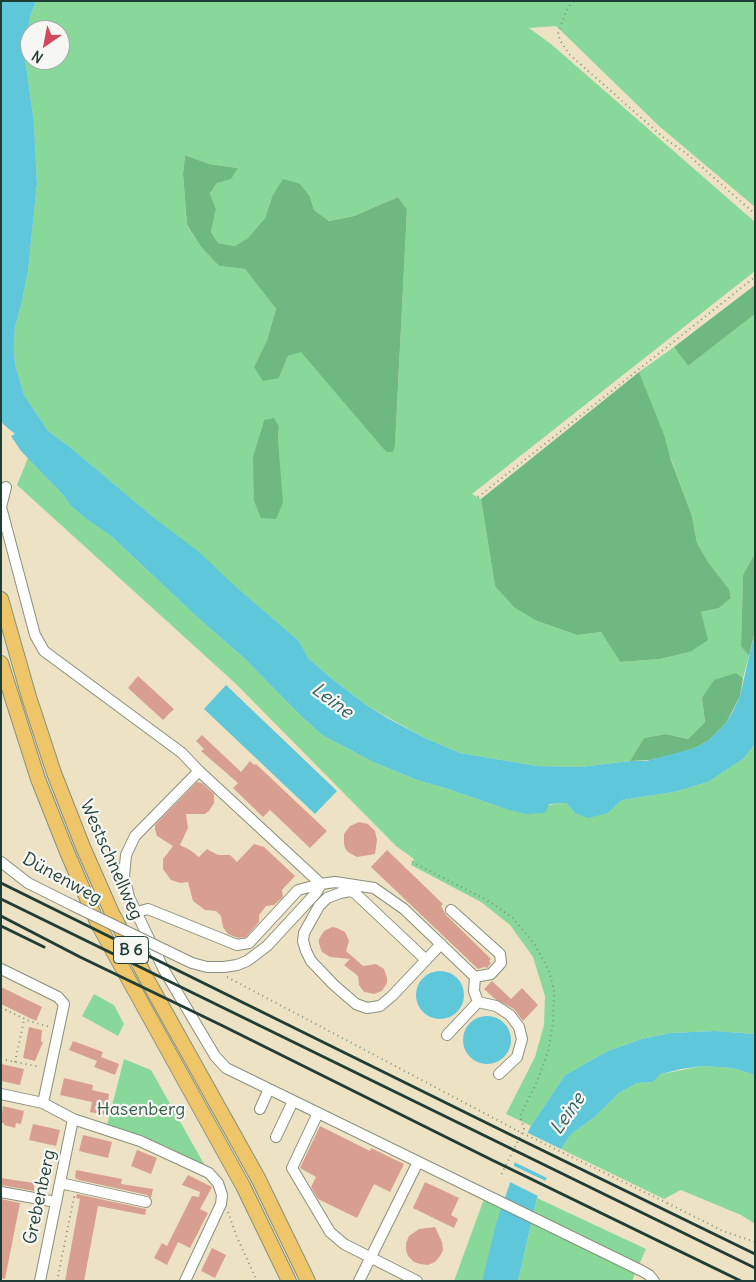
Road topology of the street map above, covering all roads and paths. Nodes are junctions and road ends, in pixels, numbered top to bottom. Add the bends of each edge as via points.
1 (573, 1) edge
2 (755, 214) edge
3 (755, 277) edge
4 (6, 487) dead end
5 (478, 497) dead end
6 (1, 599) edge
7 (1, 663) edge
8 (199, 771) junction
9 (1, 862) edge
10 (412, 862) dead end
11 (321, 884) junction
12 (356, 889) junction
13 (451, 910) dead end
14 (137, 912) junction
15 (441, 944) junction
16 (426, 960) junction
17 (1, 969) edge
18 (224, 975) dead end
19 (475, 977) junction
20 (478, 1002) junction
21 (1, 1013) edge
22 (24, 1019) junction
23 (60, 1030) junction
24 (447, 1035) dead end
25 (1, 1059) edge
26 (15, 1062) junction
27 (51, 1069) junction
28 (499, 1074) dead end
29 (269, 1089) junction
30 (1, 1094) edge
31 (293, 1101) junction
32 (43, 1103) junction
33 (260, 1109) dead end
34 (318, 1113) junction
35 (73, 1119) junction
36 (276, 1137) dead end
37 (418, 1162) junction
38 (500, 1177) dead end
39 (63, 1184) junction
40 (1, 1192) edge
41 (56, 1202) junction
42 (146, 1202) dead end
43 (221, 1204) junction
44 (755, 1242) edge
45 (371, 1257) junction
46 (40, 1281) edge
47 (57, 1281) edge
48 (184, 1281) edge
49 (257, 1281) edge
50 (289, 1281) edge
51 (308, 1281) edge
52 (359, 1281) edge
53 (418, 1281) edge
54 (654, 1281) edge

1 - 2 path via 558,34 569,54
3 - 5 path
4 - 8 street via 1,506 35,635 44,650 182,753
6 - 51 highway, Westschnellweg / B 6 via 54,773 105,897 258,1178
7 - 50 highway, Westschnellweg / B 6 via 38,779 98,924 243,1186
8 - 11 street
8 - 14 street via 135,836 126,855 124,876
9 - 11 street, Dünenweg, bridge via 28,882 72,905 192,963 207,967 224,967 247,961 268,946
10 - 38 path via 488,900 513,918 536,945 549,971 554,990 548,1052 520,1116 524,1129
11 - 12 street via 335,882
11 - 14 street via 298,890 250,943 237,945 148,909
12 - 15 street via 374,888 391,898
12 - 16 street
12 - 16 street via 327,898 304,933 311,961 334,985 356,1004 367,1008 380,1006
13 - 19 street via 500,954 501,963 491,974
14 - 29 street via 164,970 214,1056 226,1068
15 - 16 street
15 - 19 street
17 - 23 street via 58,997 64,1004
18 - 44 path, bridge via 518,1131 723,1230
19 - 20 street via 474,991
20 - 24 street
20 - 28 street via 496,1006 510,1015 519,1027 522,1039 517,1057
21 - 22 path via 6,1010
22 - 23 path
22 - 26 path
23 - 27 street
25 - 26 path
26 - 27 path
27 - 32 street
29 - 31 street
29 - 33 street
30 - 32 street
31 - 34 street
31 - 36 street
32 - 35 street
34 - 37 street
34 - 45 street via 292,1168 330,1232 344,1244
35 - 39 street, Grebenberg
35 - 43 street via 140,1140 209,1173 218,1183
37 - 45 street
37 - 54 street via 642,1271
39 - 41 street, Grebenberg
39 - 42 street
39 - 47 path via 64,1193 74,1197
40 - 41 street
41 - 46 street, Grebenberg
43 - 48 street
43 - 49 path via 228,1212
45 - 52 street
45 - 53 street

